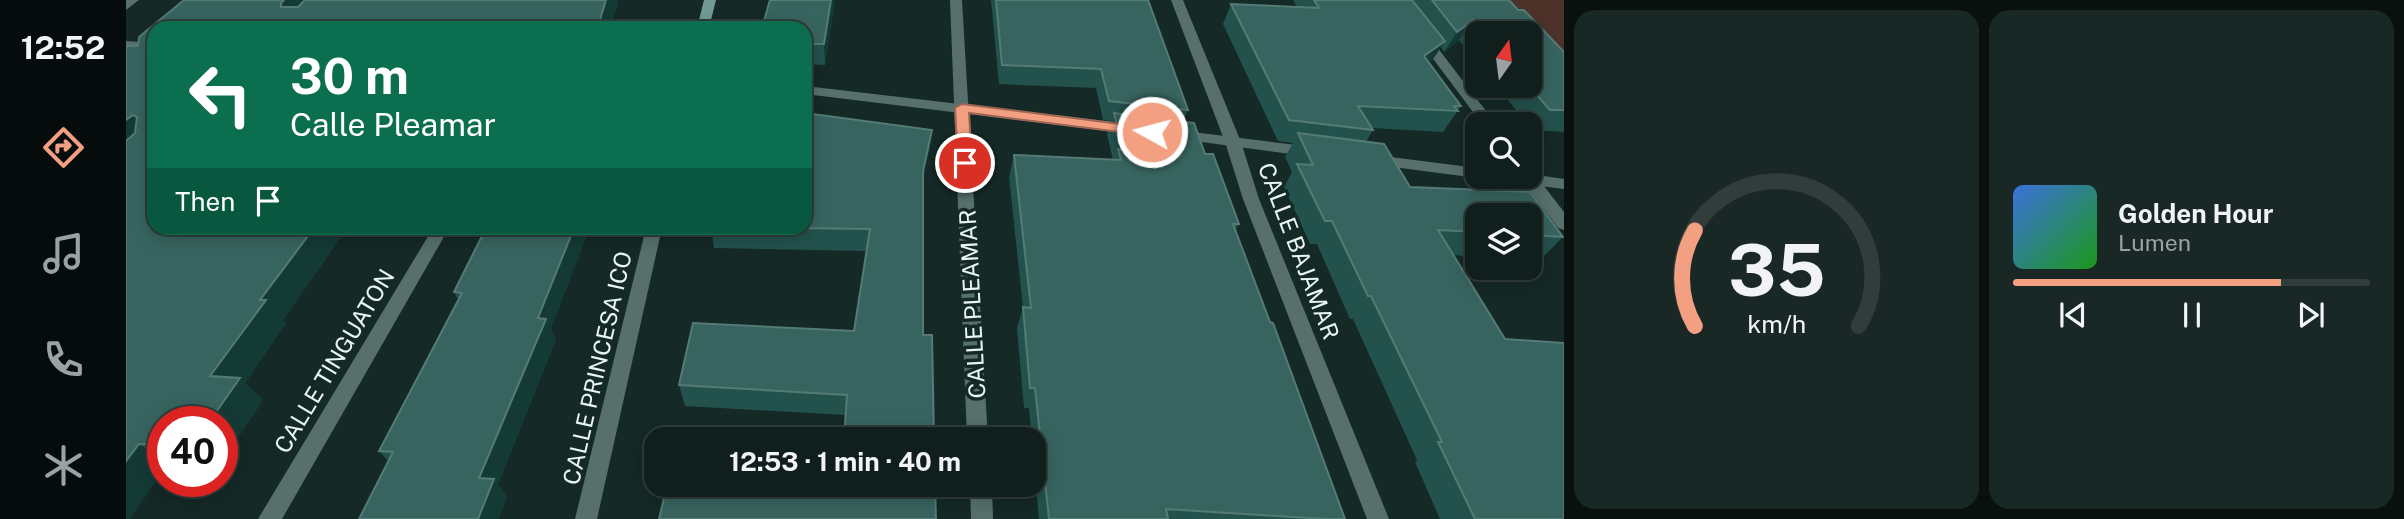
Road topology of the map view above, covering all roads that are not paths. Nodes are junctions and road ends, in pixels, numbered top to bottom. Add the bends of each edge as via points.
1 (133, 0) edge
2 (710, 0) edge
3 (956, 0) edge
4 (1177, 0) edge
5 (1395, 0) edge
6 (126, 6) edge
7 (705, 21) edge
8 (126, 45) edge
9 (147, 46) edge
10 (812, 91) edge
11 (962, 108) junction
12 (1480, 112) edge
13 (1233, 142) junction
14 (1328, 154) edge
15 (1355, 158) edge
16 (1465, 172) edge
17 (1542, 180) edge
18 (1564, 184) edge
19 (1537, 189) edge
20 (1564, 224) edge
21 (438, 235) edge
22 (652, 235) edge
23 (977, 427) edge
24 (981, 497) edge
25 (269, 519) edge
26 (586, 519) edge
27 (982, 519) edge
28 (1378, 519) edge

1 - 6 street
2 - 7 main road
3 - 11 street, CALLE PLEAMAR
4 - 13 street, CALLE BAJAMAR
5 - 12 street
8 - 9 street
10 - 11 street
11 - 13 street
11 - 23 street, CALLE PLEAMAR
13 - 14 street
13 - 28 street, CALLE BAJAMAR via 1251,199
15 - 16 street
17 - 18 street
19 - 20 street
21 - 25 street, CALLE TINGUATON
22 - 26 street, CALLE PRINCESA ICO
24 - 27 street

